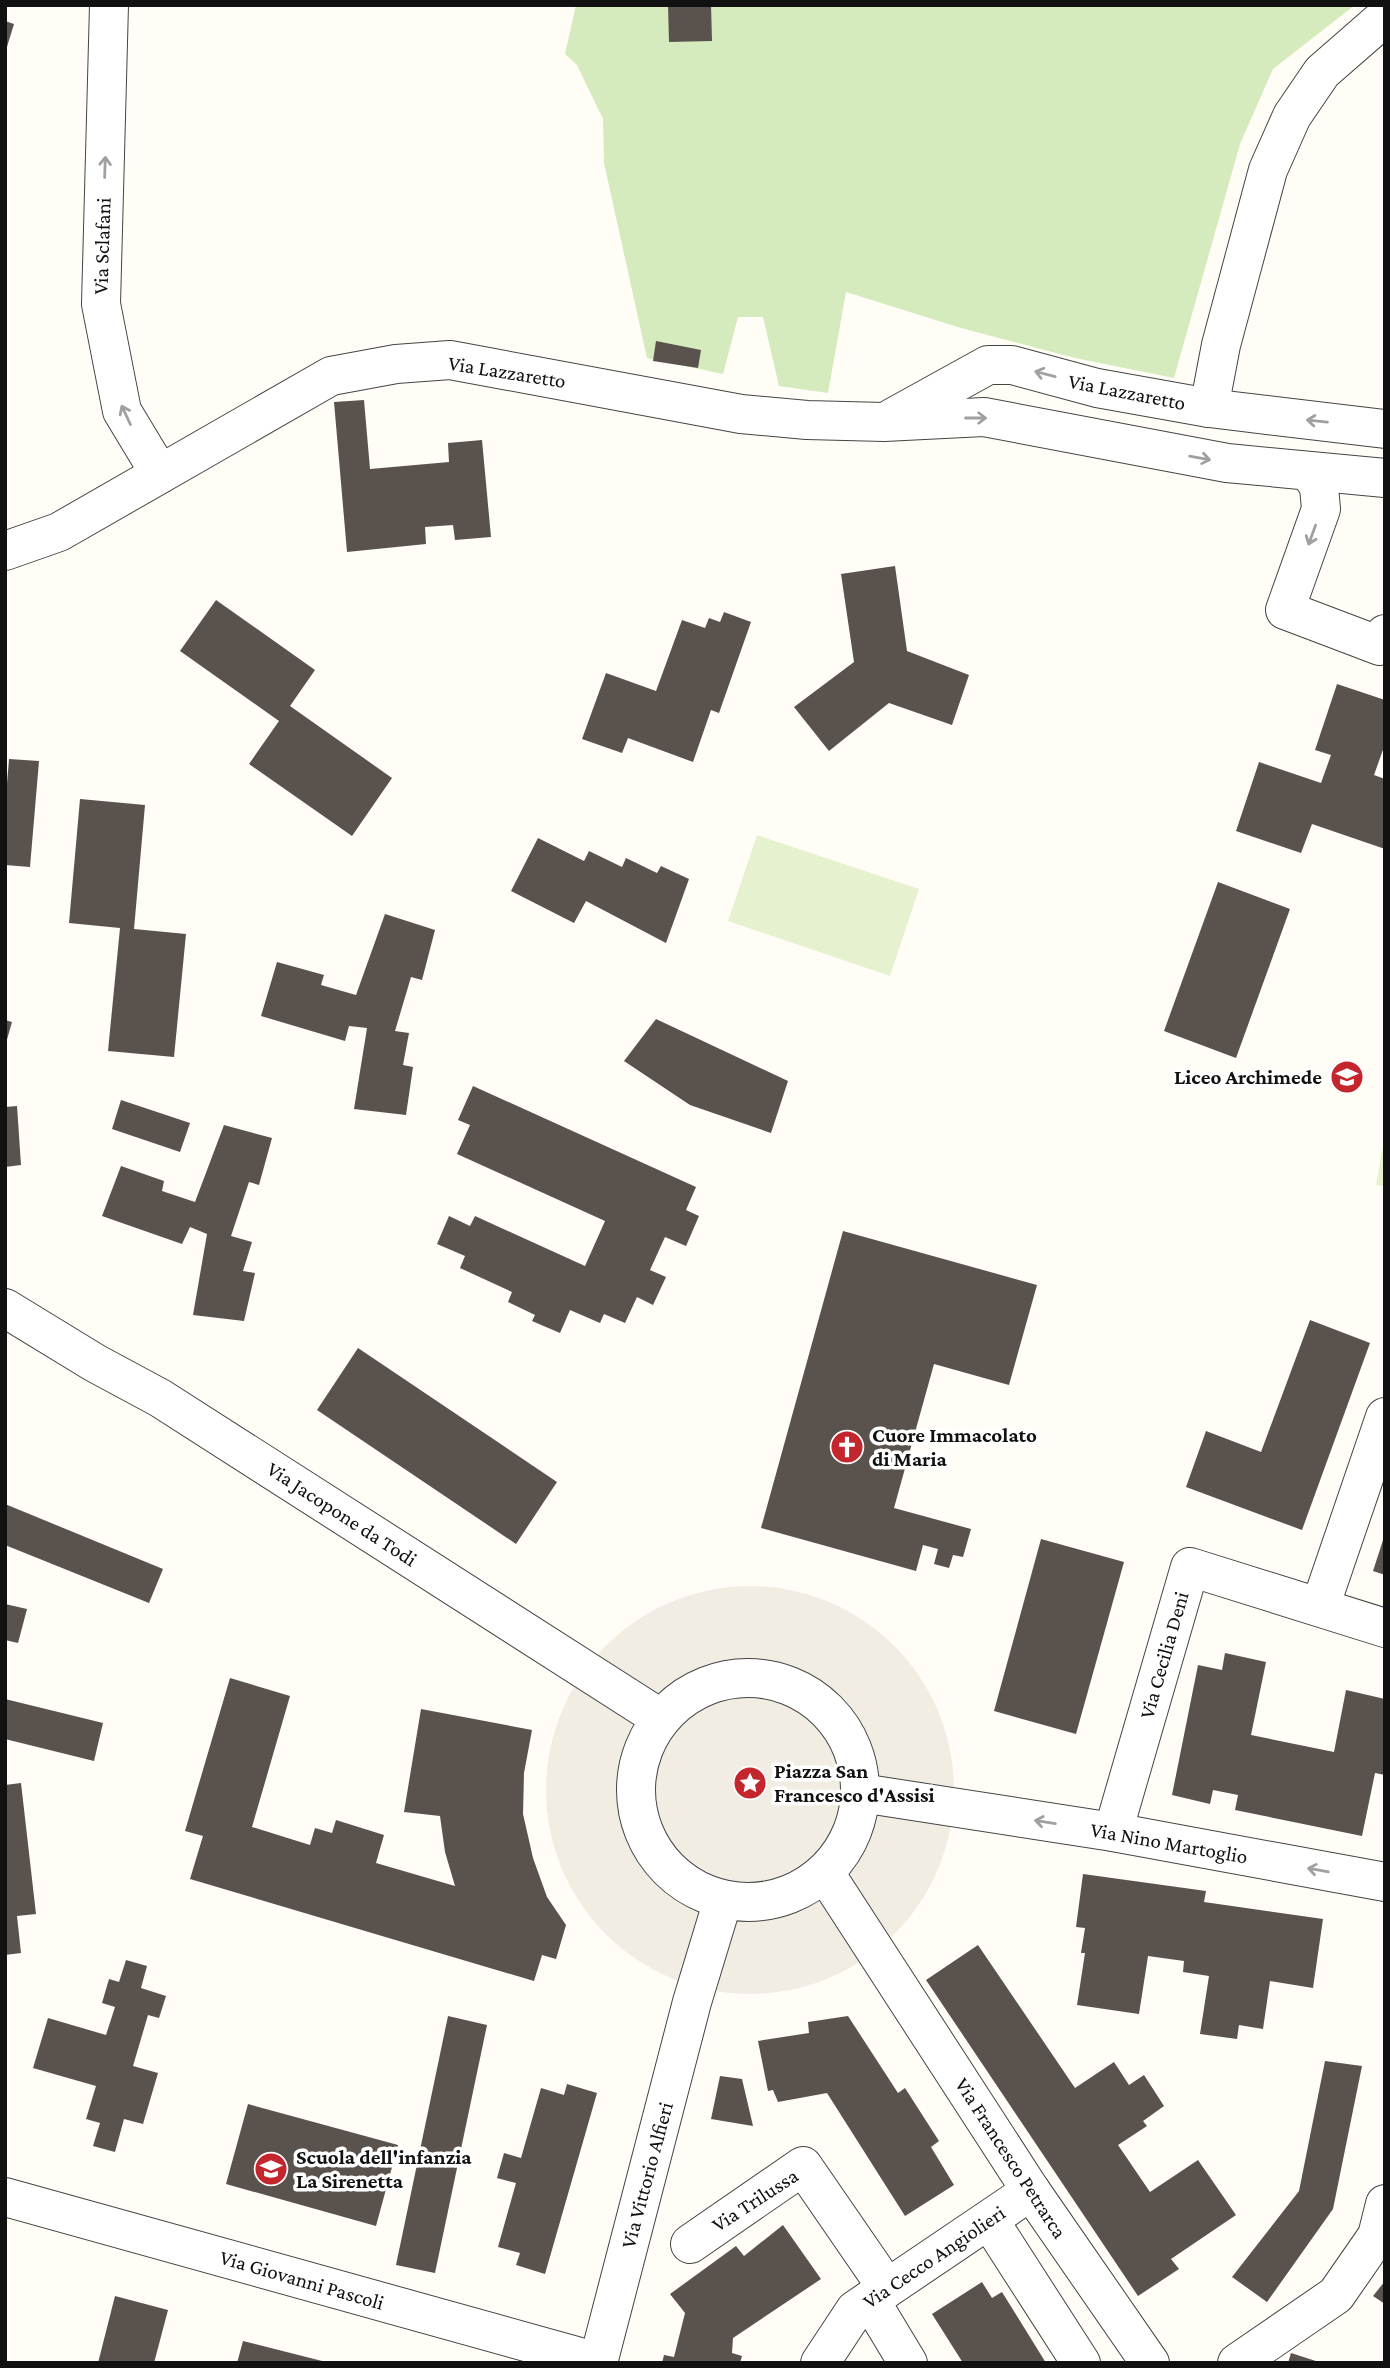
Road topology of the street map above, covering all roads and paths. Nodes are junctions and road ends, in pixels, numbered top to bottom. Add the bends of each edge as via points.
1 (109, 5) edge
2 (1385, 17) edge
3 (1209, 408) junction
4 (884, 422) junction
5 (1385, 429) edge
6 (1309, 471) junction
7 (160, 474) junction
8 (1385, 478) edge
9 (5, 551) edge
10 (1385, 634) edge
11 (5, 1308) edge
12 (5, 1340) edge
13 (95, 1363) junction
14 (1385, 1417) edge
15 (1320, 1607) junction
16 (1385, 1628) edge
17 (660, 1718) junction
18 (861, 1793) junction
19 (1112, 1832) junction
20 (825, 1872) junction
21 (1385, 1882) edge
22 (723, 1900) junction
23 (1031, 2191) junction
24 (5, 2197) edge
25 (1385, 2204) edge
26 (989, 2220) junction
27 (690, 2244) dead end
28 (878, 2294) junction
29 (834, 2356) edge
30 (598, 2362) edge
31 (908, 2363) edge
32 (1081, 2363) edge
33 (1150, 2363) edge
34 (1237, 2363) edge

7 -> 1 street, Via Sclafani via 122,411 101,304
2 - 3 street via 1322,72 1293,116 1268,170 1221,345
3 -> 4 street, Via Lazzaretto via 1097,388 1012,365 988,365
5 -> 3 street, Via Lazzaretto
4 -> 6 street, Via Lazzaretto via 984,417 1227,463
4 - 7 street, Via Lazzaretto via 741,414 450,360 331,376
6 - 8 street, Via Lazzaretto
6 -> 10 street via 1319,487 1321,509 1285,610 1380,646
7 - 9 street, Via Lazzaretto via 59,532
11 - 13 street
12 - 13 street
13 - 17 street, Via Jacopone da Todi via 160,1398
14 - 15 street
15 - 16 street, Via Cecilia Deni
15 - 19 street, Via Cecilia Deni via 1190,1567
17 - 18 street via 691,1692 728,1678 768,1678 805,1692 836,1718 855,1753
17 - 22 street via 644,1746 636,1778 637,1811 648,1841 667,1868 692,1888
19 -> 18 street, Via Nino Martoglio
18 - 20 street via 856,1822 844,1849
21 -> 19 street, Via Nino Martoglio
20 - 22 street via 794,1893 759,1902
20 - 23 street, Via Francesco Petrarca
22 - 30 street, Via Vittorio Alfieri
23 - 26 street, Via Cecco Angiolieri
23 - 33 street, Via Francesco Petrarca
24 - 30 street, Via Giovanni Pascoli
25 - 34 street via 1377,2236 1336,2295
26 - 28 street, Via Cecco Angiolieri
26 - 32 street
27 - 28 street, Via Trilussa via 803,2166
28 - 29 street, Via Cecco Angiolieri via 855,2310
28 - 31 street

